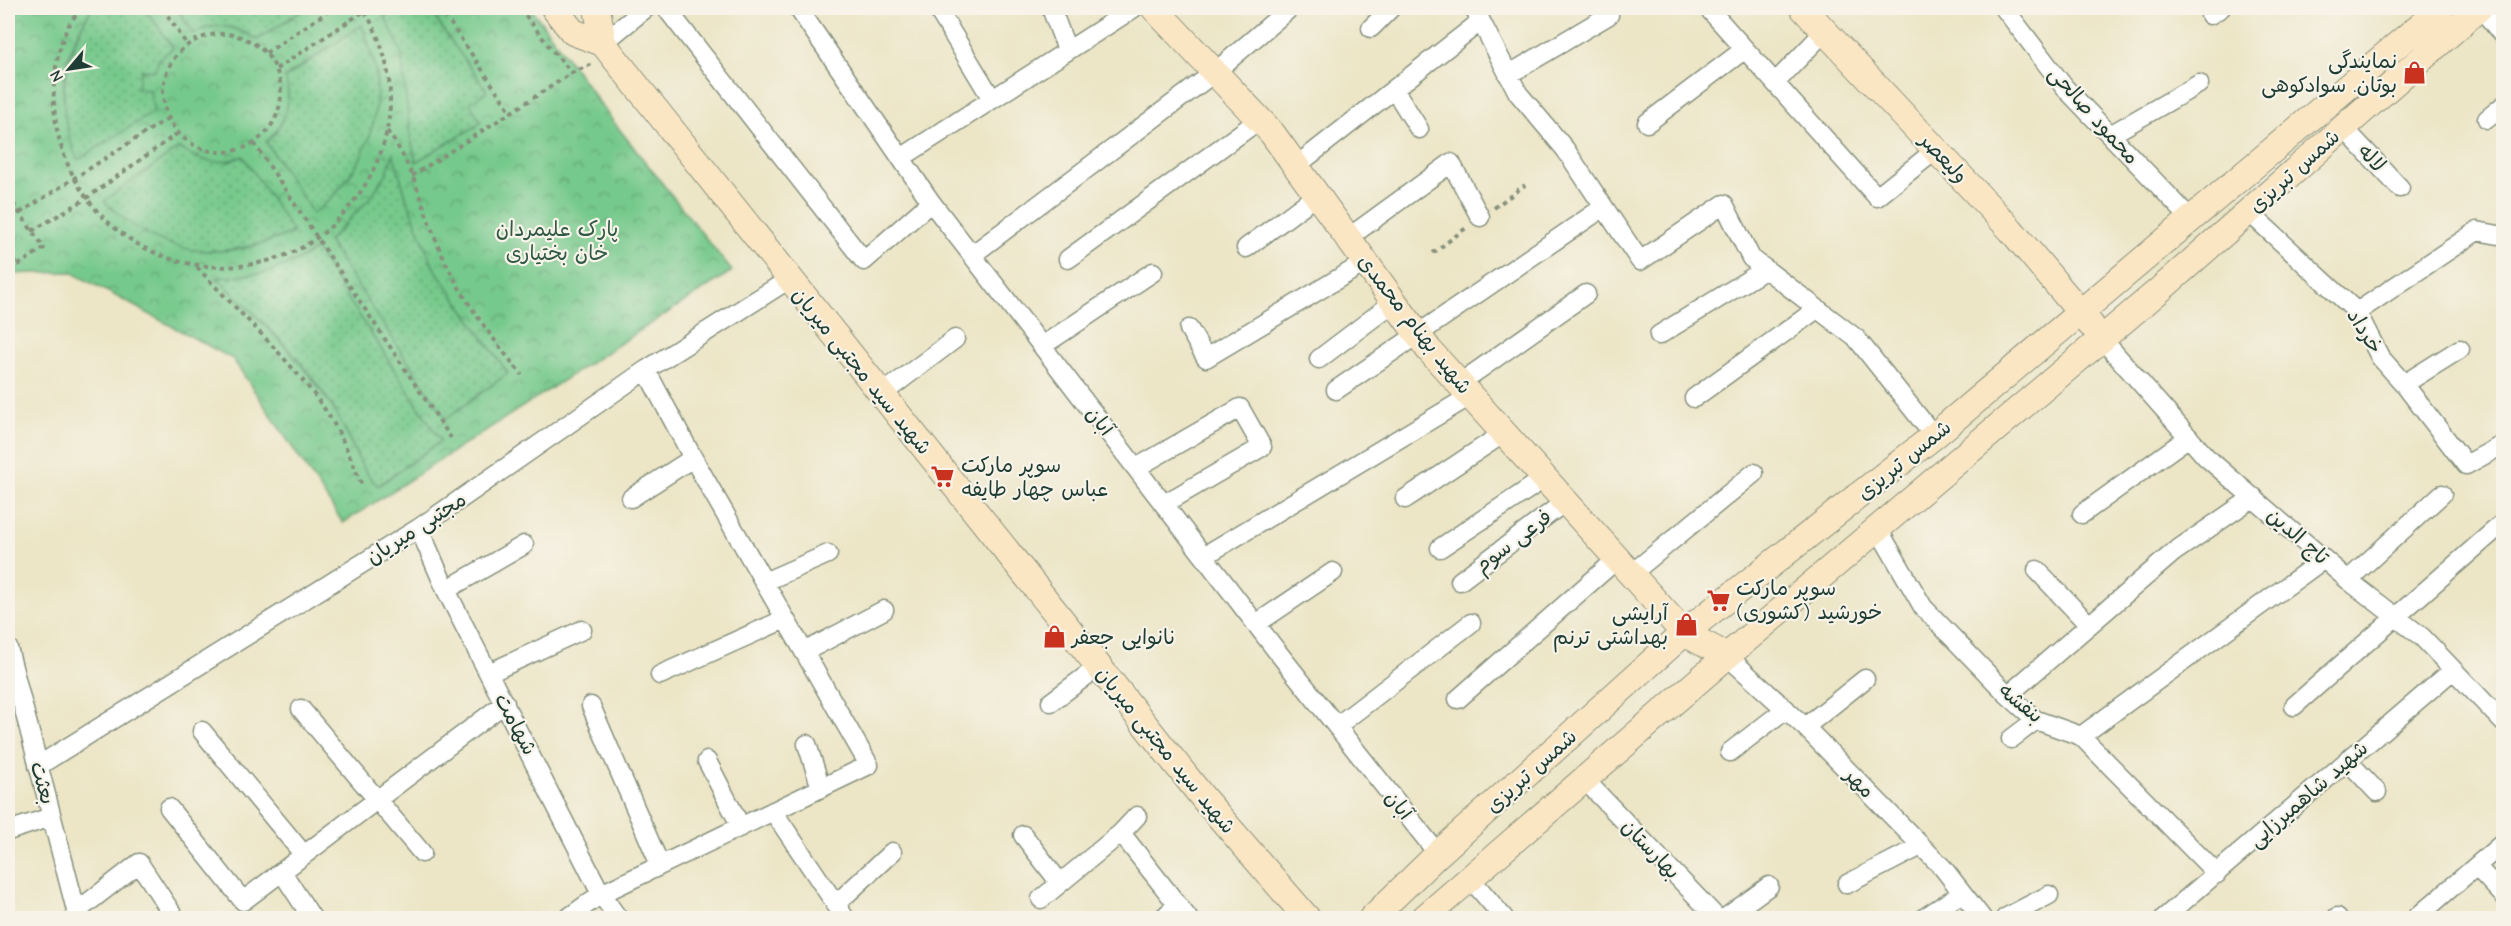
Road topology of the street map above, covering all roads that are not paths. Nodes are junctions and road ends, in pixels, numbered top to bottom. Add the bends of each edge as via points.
1 (554, 8) edge
2 (597, 8) edge
3 (666, 8) edge
4 (798, 8) edge
5 (937, 8) edge
6 (1051, 8) edge
7 (1134, 8) edge
8 (1154, 8) edge
9 (1290, 8) edge
10 (1390, 8) edge
11 (1708, 8) edge
12 (1803, 8) edge
13 (2004, 8) edge
14 (2441, 8) edge
15 (2480, 8) edge
16 (638, 10) edge
17 (1476, 11) edge
18 (1609, 15) dead end
19 (1371, 28) dead end
20 (1826, 31) junction
21 (2504, 37) edge
22 (603, 43) junction
23 (1745, 49) junction
24 (1067, 50) junction
25 (1215, 72) junction
26 (1508, 75) junction
27 (1775, 83) junction
28 (2199, 84) dead end
29 (1394, 89) junction
30 (992, 99) junction
31 (2504, 105) edge
32 (2487, 119) dead end
33 (1260, 120) junction
34 (1647, 123) dead end
35 (2344, 128) junction
36 (1419, 129) dead end
37 (2110, 135) junction
38 (1937, 149) junction
39 (901, 158) junction
40 (1296, 166) junction
41 (2400, 188) dead end
42 (1317, 195) junction
43 (931, 202) junction
44 (1604, 207) junction
45 (2248, 212) junction
46 (1480, 217) dead end
47 (2190, 218) junction
48 (2504, 236) edge
49 (1348, 237) junction
50 (1246, 248) dead end
51 (972, 255) junction
52 (1068, 259) dead end
53 (1365, 262) junction
54 (1766, 269) junction
55 (1153, 272) dead end
56 (788, 280) junction
57 (1586, 294) dead end
58 (1394, 302) junction
59 (1817, 309) junction
60 (2082, 312) junction
61 (2357, 312) junction
62 (1189, 329) dead end
63 (1417, 333) junction
64 (1659, 335) dead end
65 (955, 339) dead end
66 (2102, 339) junction
67 (1042, 346) junction
68 (2460, 349) dead end
69 (1319, 359) dead end
70 (646, 370) junction
71 (2404, 384) junction
72 (1336, 390) dead end
73 (1465, 390) junction
74 (880, 395) junction
75 (1694, 398) dead end
76 (1504, 433) junction
77 (1934, 436) junction
78 (2188, 437) junction
79 (2504, 444) edge
80 (693, 458) junction
81 (1136, 468) junction
82 (1754, 473) dead end
83 (1545, 478) junction
84 (2442, 494) dead end
85 (2254, 497) junction
86 (631, 498) dead end
87 (1405, 499) dead end
88 (1566, 501) junction
89 (1164, 504) junction
90 (2082, 514) dead end
91 (2502, 526) edge
92 (419, 528) junction
93 (1878, 529) junction
94 (524, 545) dead end
95 (1440, 548) dead end
96 (828, 554) dead end
97 (1204, 556) junction
98 (2324, 559) junction
99 (1624, 566) junction
100 (2037, 570) dead end
101 (1333, 572) dead end
102 (2348, 580) junction
103 (1460, 581) dead end
104 (764, 582) junction
105 (447, 590) junction
106 (884, 610) dead end
107 (2397, 616) junction
108 (785, 619) junction
109 (1256, 624) junction
110 (1471, 624) dead end
111 (2089, 625) junction
112 (582, 630) dead end
113 (1684, 633) junction
114 (8, 648) edge
115 (804, 652) junction
116 (1728, 656) junction
117 (1098, 667) junction
118 (2453, 670) junction
119 (489, 673) junction
120 (660, 675) dead end
121 (1865, 679) dead end
122 (2008, 695) junction
123 (1458, 699) dead end
124 (1051, 702) dead end
125 (505, 703) junction
126 (591, 706) dead end
127 (2294, 706) dead end
128 (302, 709) dead end
129 (1786, 709) junction
130 (2036, 720) junction
131 (2504, 723) edge
132 (1337, 726) junction
133 (1805, 727) junction
134 (202, 731) dead end
135 (2081, 736) junction
136 (2011, 739) dead end
137 (807, 744) dead end
138 (1730, 752) dead end
139 (2347, 760) junction
140 (707, 761) dead end
141 (38, 766) junction
142 (1584, 779) junction
143 (821, 788) junction
144 (2378, 792) dead end
145 (377, 800) junction
146 (169, 808) dead end
147 (773, 812) junction
148 (1137, 816) dead end
149 (51, 817) junction
150 (741, 827) junction
151 (8, 831) edge
152 (1121, 833) junction
153 (1023, 835) dead end
154 (2504, 842) edge
155 (1921, 846) junction
156 (892, 852) dead end
157 (422, 853) dead end
158 (1438, 854) junction
159 (304, 855) junction
160 (660, 865) junction
161 (2476, 866) junction
162 (282, 872) junction
163 (2217, 874) junction
164 (1470, 878) junction
165 (1060, 883) junction
166 (1847, 884) dead end
167 (1769, 886) dead end
168 (1962, 893) junction
169 (601, 894) junction
170 (2049, 895) dead end
171 (2504, 896) edge
172 (1041, 899) dead end
173 (840, 912) edge
174 (1182, 912) edge
175 (77, 915) edge
176 (2169, 917) edge
177 (175, 918) edge
178 (312, 918) edge
179 (568, 918) edge
180 (618, 918) edge
181 (1162, 918) edge
182 (1306, 918) edge
183 (1372, 918) edge
184 (1424, 918) edge
185 (1504, 918) edge
186 (1717, 918) edge
187 (1725, 918) edge
188 (1924, 918) edge
189 (1982, 918) edge
190 (2005, 918) edge
191 (2416, 918) edge

1 - 22 main road via 573,32
2 - 22 main road, شهید سید مجتبی میریان
3 - 43 street via 864,261
4 - 39 street, آبان
5 - 30 street
6 - 24 street
7 - 24 street
8 - 25 main road, شهید بهنام محمدی
9 - 25 street
10 - 19 street
11 - 23 street
12 - 20 main road, ولیعصر
13 - 37 street, محمود صالحی via 2065,88
14 - 47 main road, شمس تبریزی
15 - 21 street
15 - 35 main road, شمس تبریزی
16 - 22 street
17 - 26 street
17 - 29 street
18 - 26 street
20 - 27 street
20 - 38 main road, ولیعصر
22 - 56 main road, شهید سید مجتبی میریان
23 - 27 street
23 - 34 street
24 - 30 street
25 - 33 main road, شهید بهنام محمدی
25 - 51 street
26 - 44 street via 1518,93 1565,148
27 - 38 street via 1876,197
28 - 37 street
29 - 36 street
29 - 40 street
30 - 39 street
31 - 32 street
33 - 40 main road, شهید بهنام محمدی
33 - 52 street
35 - 41 street, لاله
35 - 45 main road, شمس تبریزی
37 - 47 street, محمود صالحی
38 - 60 main road, ولیعصر
39 - 43 street, آبان
40 - 42 main road, شهید بهنام محمدی
42 - 49 main road, شهید بهنام محمدی
42 - 50 street
43 - 51 street, آبان
44 - 54 street via 1640,261 1724,204 1751,258
44 - 63 street
45 - 61 street, خرداد
45 - 66 main road, شمس تبریزی
46 - 49 street via 1451,163
47 - 60 main road, شمس تبریزی
48 - 61 street via 2476,231
49 - 53 main road, شهید بهنام محمدی
51 - 67 street, آبان
53 - 58 main road, شهید بهنام محمدی
53 - 62 street via 1206,358
54 - 59 street
54 - 64 street
55 - 67 street
56 - 70 street, مجتبی میریان
56 - 74 main road, شهید سید مجتبی میریان
57 - 73 street
58 - 63 main road, شهید بهنام محمدی
58 - 69 street
59 - 75 street
59 - 77 street via 1857,339
60 - 66 main road, ولیعصر
60 - 77 main road, شمس تبریزی
61 - 71 street, خرداد via 2380,357
63 - 72 street
63 - 73 main road, شهید بهنام محمدی
65 - 74 street
66 - 78 street, تاج الدین
66 - 93 main road, شمس تبریزی
67 - 81 street, آبان
68 - 71 street
70 - 80 street
70 - 92 street, مجتبی میریان
71 - 79 street, خرداد via 2466,465
73 - 76 main road, شهید بهنام محمدی
73 - 97 street
74 - 117 main road, شهید سید مجتبی میریان
76 - 83 main road, شهید بهنام محمدی
76 - 87 street
77 - 113 main road, شمس تبریزی
78 - 85 street, تاج الدین
78 - 90 street
80 - 86 street
80 - 104 street
81 - 89 street, آبان
81 - 89 street via 1240,408 1262,447
82 - 99 street
83 - 88 main road, شهید بهنام محمدی
83 - 95 street
84 - 102 street
85 - 98 street, تاج الدین
85 - 111 street via 2174,552
88 - 99 main road, شهید بهنام محمدی
88 - 103 street, فرعی سوم
89 - 97 street, آبان
91 - 107 street
92 - 105 street, شهامت
92 - 141 street, مجتبی میریان
93 - 116 main road, شمس تبریزی
93 - 122 street, بنفشه via 1923,607
94 - 105 street
96 - 104 street
97 - 109 street, آبان
98 - 102 street, تاج الدین
98 - 135 street
99 - 113 main road, شهید بهنام محمدی
99 - 123 street
100 - 111 street
101 - 109 street
102 - 107 street, تاج الدین
104 - 108 street
105 - 119 street, شهامت
106 - 115 street
107 - 118 street, تاج الدین
107 - 127 street
108 - 115 street
108 - 120 street
109 - 132 street, آبان
110 - 132 street
111 - 122 street
112 - 119 street
113 - 116 main road
113 - 158 main road, شمس تبریزی
114 - 141 street, بعثت
115 - 143 street via 869,765
116 - 129 street, مهر
116 - 142 main road, شمس تبریزی
117 - 124 street
117 - 182 main road, شهید سید مجتبی میریان via 1204,800
118 - 131 street, تاج الدین
118 - 139 street, شهید شاهمیرزایی
119 - 125 street, شهامت
121 - 133 street
122 - 130 street, بنفشه
125 - 145 street
125 - 169 street, شهامت
126 - 160 street
128 - 145 street
129 - 133 street, مهر
129 - 138 street
130 - 135 street, بنفشه
130 - 136 street
132 - 158 street, آبان
133 - 155 street, مهر
134 - 159 street
135 - 163 street, بنفشه
137 - 143 street
139 - 144 street
139 - 163 street, شهید شاهمیرزایی
140 - 150 street
141 - 149 street, بعثت
142 - 164 main road, شمس تبریزی
142 - 186 street, بهارستان
143 - 147 street
145 - 157 street
145 - 159 street
146 - 162 street via 243,901
147 - 150 street
147 - 173 street
148 - 152 street
149 - 151 street
149 - 175 street, بعثت
150 - 160 street
152 - 165 street
152 - 174 street
153 - 165 street
154 - 161 street
155 - 166 street
155 - 168 street, مهر
156 - 173 street
158 - 183 main road, شمس تبریزی
159 - 162 street
160 - 169 street
161 - 171 street
161 - 191 street
162 - 178 street
163 - 176 street, شهید شاهمیرزایی
164 - 184 main road, شمس تبریزی
164 - 185 street
165 - 172 street
167 - 187 street
168 - 188 street
168 - 189 street, مهر
169 - 179 street
169 - 180 street, شهامت
170 - 190 street
174 - 181 street
175 - 177 street via 139,863

